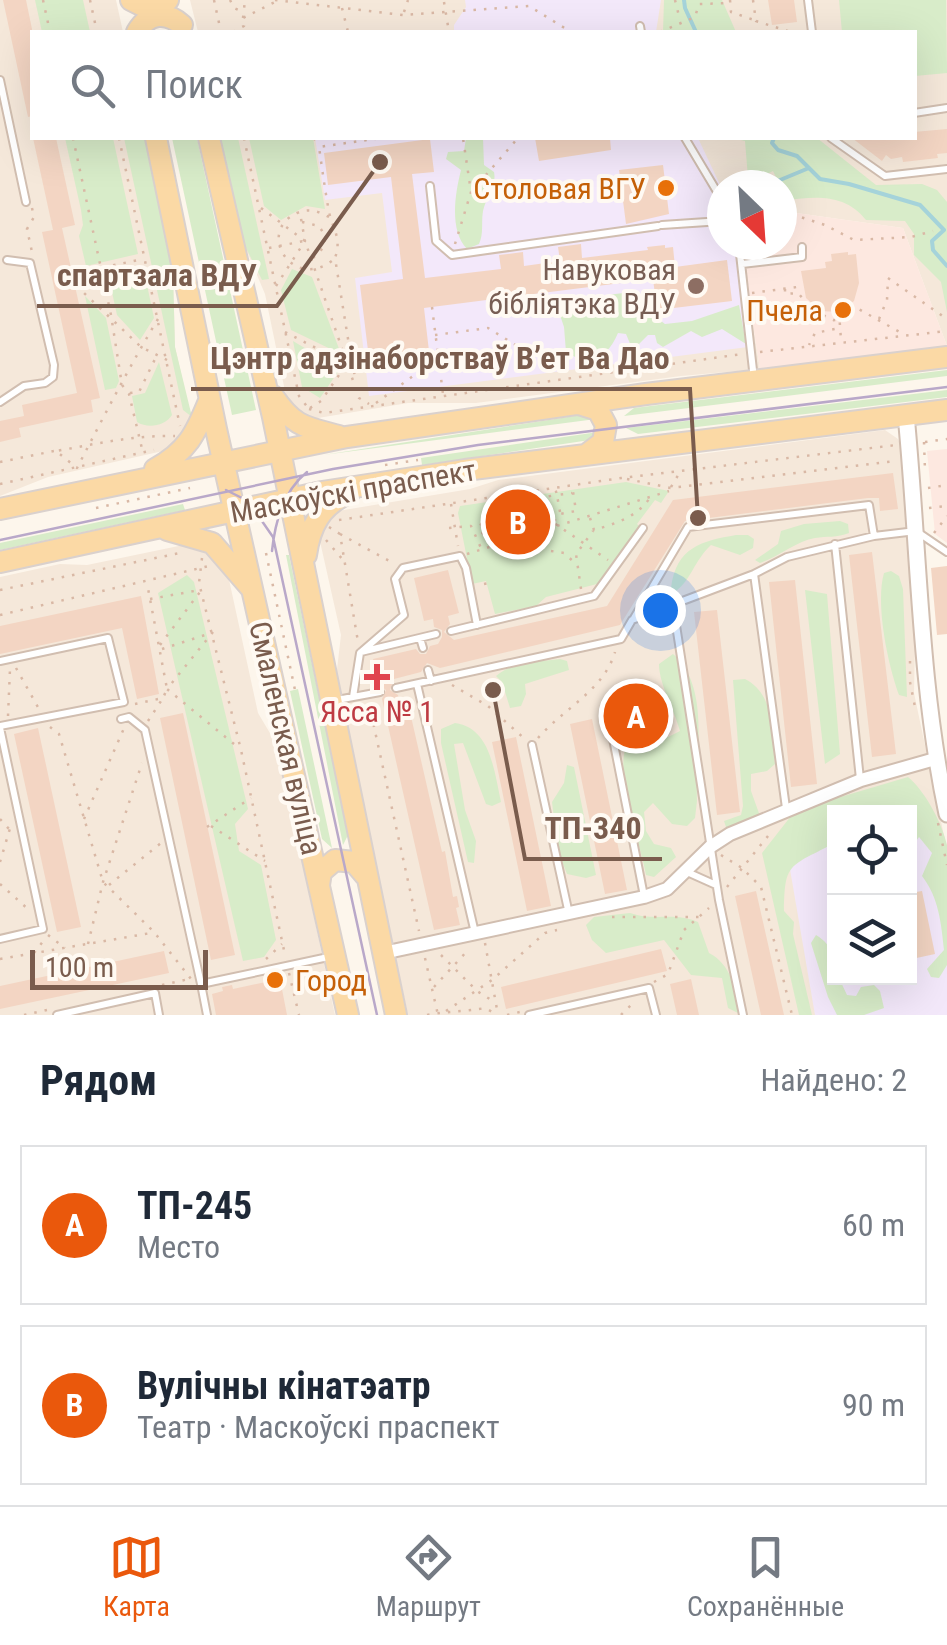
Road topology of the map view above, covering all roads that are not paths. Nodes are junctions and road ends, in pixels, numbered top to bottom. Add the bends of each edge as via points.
1 (130, 0) edge
2 (168, 0) edge
3 (177, 0) edge
4 (808, 0) edge
5 (183, 29) edge
6 (136, 30) edge
7 (138, 30) edge
8 (812, 30) edge
9 (0, 80) edge
10 (947, 108) edge
11 (917, 113) edge
12 (156, 140) edge
13 (209, 140) edge
14 (686, 140) edge
15 (834, 140) edge
16 (947, 169) edge
17 (707, 175) edge
18 (430, 186) dead end
19 (26, 202) dead end
20 (707, 222) edge
21 (802, 246) dead end
22 (7, 260) dead end
23 (741, 260) edge
24 (742, 264) junction
25 (947, 357) edge
26 (754, 380) junction
27 (266, 386) junction
28 (628, 397) junction
29 (210, 398) junction
30 (0, 402) edge
31 (577, 404) junction
32 (947, 410) edge
33 (906, 415) junction
34 (347, 438) junction
35 (637, 447) junction
36 (280, 451) junction
37 (585, 454) junction
38 (224, 462) junction
39 (135, 480) junction
40 (364, 486) junction
41 (290, 498) junction
42 (0, 509) edge
43 (235, 511) junction
44 (643, 528) dead end
45 (149, 530) junction
46 (923, 535) junction
47 (874, 536) junction
48 (836, 544) junction
49 (947, 552) edge
50 (0, 562) edge
51 (304, 574) junction
52 (754, 574) junction
53 (254, 593) junction
54 (673, 606) junction
55 (632, 620) junction
56 (477, 625) junction
57 (452, 630) dead end
58 (436, 634) dead end
59 (420, 638) junction
60 (423, 648) dead end
61 (360, 652) junction
62 (0, 661) edge
63 (428, 670) dead end
64 (430, 680) junction
65 (417, 684) junction
66 (396, 688) dead end
67 (380, 692) dead end
68 (353, 697) junction
69 (330, 702) junction
70 (125, 718) road end
71 (3, 727) edge
72 (611, 730) dead end
73 (532, 745) road end
74 (941, 757) edge
75 (860, 780) junction
76 (786, 810) junction
77 (947, 814) edge
78 (356, 831) junction
79 (309, 840) junction
80 (710, 848) junction
81 (686, 871) junction
82 (366, 877) junction
83 (319, 885) junction
84 (716, 885) junction
85 (644, 897) junction
86 (566, 922) junction
87 (479, 934) junction
88 (0, 939) edge
89 (383, 954) junction
90 (334, 956) junction
91 (201, 984) junction
92 (57, 1015) edge
93 (160, 1015) edge
94 (207, 1015) edge
95 (348, 1015) edge
96 (396, 1015) edge
97 (529, 1015) edge
98 (656, 1015) edge
99 (743, 1015) edge

1 - 2 main road via 149,8
1 - 6 main road
3 - 5 main road
4 - 8 lane
5 - 7 main road via 157,16
9 - 19 lane
10 - 11 lane
12 - 29 main road, Смаленская вуліца
13 - 27 main road, Смаленская вуліца
14 - 17 lane
15 - 16 lane via 885,176
18 - 20 lane via 436,241 452,254
21 - 24 lane via 802,258
22 - 30 lane via 30,263 54,365 46,383 24,386
23 - 24 lane
24 - 26 lane
25 - 26 main road, Маскоўскі праспект
26 - 28 main road, Маскоўскі праспект
27 - 34 main road via 292,421
27 - 36 main road, Смаленская вуліца
28 - 31 main road, Маскоўскі праспект
28 - 35 main road via 615,424
29 - 38 main road, Смаленская вуліца
29 - 39 main road via 185,450
31 - 34 main road, Маскоўскі праспект
31 - 37 main road via 598,410 606,425 604,442
32 - 33 main road, Маскоўскі праспект
33 - 35 main road, Маскоўскі праспект
33 - 46 street
34 - 36 main road, Маскоўскі праспект
35 - 37 main road, Маскоўскі праспект
36 - 38 main road, Маскоўскі праспект
36 - 41 main road, Смаленская вуліца
37 - 40 main road, Маскоўскі праспект
38 - 39 main road, Маскоўскі праспект
38 - 43 main road, Смаленская вуліца
39 - 42 main road, Маскоўскі праспект
40 - 41 main road, Маскоўскі праспект
40 - 51 main road via 319,514
41 - 43 main road, Маскоўскі праспект
41 - 51 main road, Смаленская вуліца
43 - 45 main road, Маскоўскі праспект
43 - 53 main road, Смаленская вуліца
44 - 56 lane via 594,596
45 - 50 main road, Маскоўскі праспект
45 - 53 main road via 175,530 212,543
46 - 47 lane
46 - 49 lane
46 - 74 street via 920,630
47 - 48 lane
47 - 55 lane via 868,505 688,527
48 - 52 lane
48 - 75 lane
51 - 69 main road, Смаленская вуліца
52 - 54 lane
52 - 76 lane
53 - 79 main road, Смаленская вуліца
54 - 55 lane
54 - 80 lane
55 - 64 lane via 621,639
56 - 57 lane
56 - 61 lane via 460,556 404,568 395,579 404,615
58 - 59 lane
59 - 60 lane
59 - 61 lane
61 - 68 lane
62 - 71 lane via 108,638 124,702
63 - 64 lane
64 - 65 lane
65 - 66 lane
65 - 87 lane
67 - 68 lane
68 - 69 lane
69 - 78 main road, Смаленская вуліца
70 - 91 lane via 145,730
71 - 88 lane via 43,929
72 - 85 lane
73 - 86 lane
74 - 75 street
74 - 77 street
75 - 76 street
76 - 80 street
78 - 79 main road via 336,852
78 - 82 main road, Смаленская вуліца
79 - 83 main road, Смаленская вуліца
80 - 81 street
80 - 84 lane
81 - 84 lane
81 - 85 street via 667,889
82 - 83 main road via 341,858 324,867
82 - 89 main road, Смаленская вуліца
83 - 90 main road, Смаленская вуліца
84 - 99 lane
85 - 86 street
86 - 87 street
87 - 89 street
89 - 96 main road, Смаленская вуліца
90 - 91 lane
90 - 95 main road, Смаленская вуліца
91 - 94 lane
92 - 93 lane via 155,993
97 - 98 lane via 649,988

